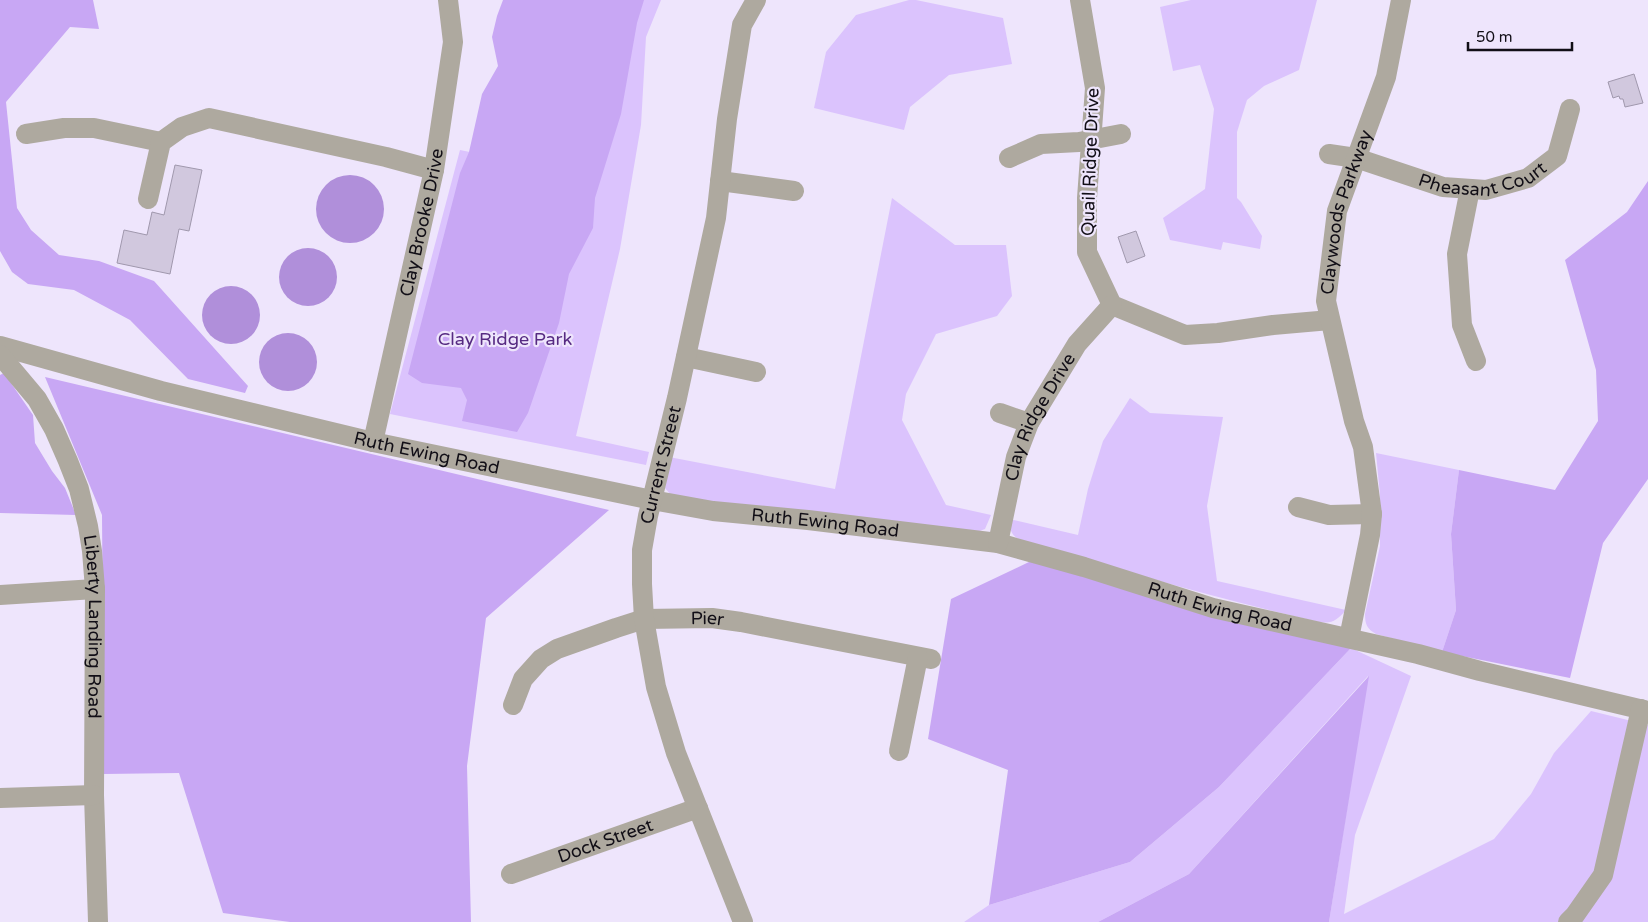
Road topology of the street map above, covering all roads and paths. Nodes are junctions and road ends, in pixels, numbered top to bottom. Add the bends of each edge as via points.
1 (448, 0) edge
2 (756, 0) edge
3 (1080, 0) edge
4 (1400, 0) edge
5 (1570, 109) dead end
6 (26, 134) dead end
7 (1121, 134) dead end
8 (1091, 141) junction
9 (161, 142) junction
10 (1328, 154) dead end
11 (1009, 158) dead end
12 (1356, 158) junction
13 (434, 170) junction
14 (720, 181) junction
15 (1470, 189) junction
16 (794, 191) dead end
17 (148, 199) dead end
18 (1112, 305) junction
19 (1330, 320) junction
20 (0, 346) edge
21 (0, 355) edge
22 (686, 357) junction
23 (1476, 361) dead end
24 (756, 372) dead end
25 (1000, 413) dead end
26 (1029, 423) junction
27 (373, 442) junction
28 (652, 500) junction
29 (1298, 507) dead end
30 (1372, 514) junction
31 (998, 543) junction
32 (95, 589) junction
33 (0, 596) edge
34 (644, 619) junction
35 (1349, 638) junction
36 (513, 705) dead end
37 (1644, 710) edge
38 (899, 751) dead end
39 (94, 795) junction
40 (0, 798) edge
41 (698, 808) junction
42 (511, 874) dead end
43 (98, 922) edge
44 (743, 922) edge
45 (1568, 922) edge

1 - 13 street, Clay Brooke Drive via 453,42
2 - 14 street, Current Street via 742,25
3 - 8 street, Quail Ridge Drive via 1095,88
4 - 12 street, Claywoods Parkway via 1386,76
5 - 15 street, Pheasant Court via 1558,156 1528,178 1486,190
6 - 9 street via 64,128 94,128
7 - 8 street
8 - 11 street via 1041,144
8 - 18 street, Quail Ridge Drive via 1086,252
9 - 13 street via 182,127 209,118
9 - 17 street
10 - 12 street, Pheasant Court
12 - 15 street, Pheasant Court via 1443,188
12 - 19 street, Claywoods Parkway via 1337,211 1326,301
13 - 27 street, Clay Brooke Drive
14 - 16 street
14 - 22 street, Current Street via 716,218
15 - 23 street via 1457,254 1462,325
18 - 19 street via 1185,335
18 - 26 street, Clay Ridge Drive via 1078,344
19 - 30 street, Claywoods Parkway via 1363,446
20 - 27 street, Ruth Ewing Road via 161,391
21 - 32 street, Liberty Landing Road via 37,399 68,460 88,526
22 - 24 street
22 - 28 street, Current Street
25 - 26 street
26 - 31 street, Clay Ridge Drive via 1016,456
27 - 28 street, Ruth Ewing Road
28 - 31 street, Ruth Ewing Road via 714,511
28 - 34 street, Current Street via 642,550
29 - 30 street via 1329,515
30 - 35 street, Claywoods Parkway
31 - 35 street, Ruth Ewing Road via 1213,608
32 - 33 street
32 - 39 street, Liberty Landing Road
34 - 36 street, Pier via 557,649 541,659 523,679
34 - 38 street, Pier via 712,618 741,622 925,658
34 - 41 street, Current Street via 665,720
35 - 37 street, Ruth Ewing Road
37 - 45 street via 1603,875
39 - 40 street
39 - 43 street, Liberty Landing Road
41 - 42 street, Dock Street
41 - 44 street, Current Street

